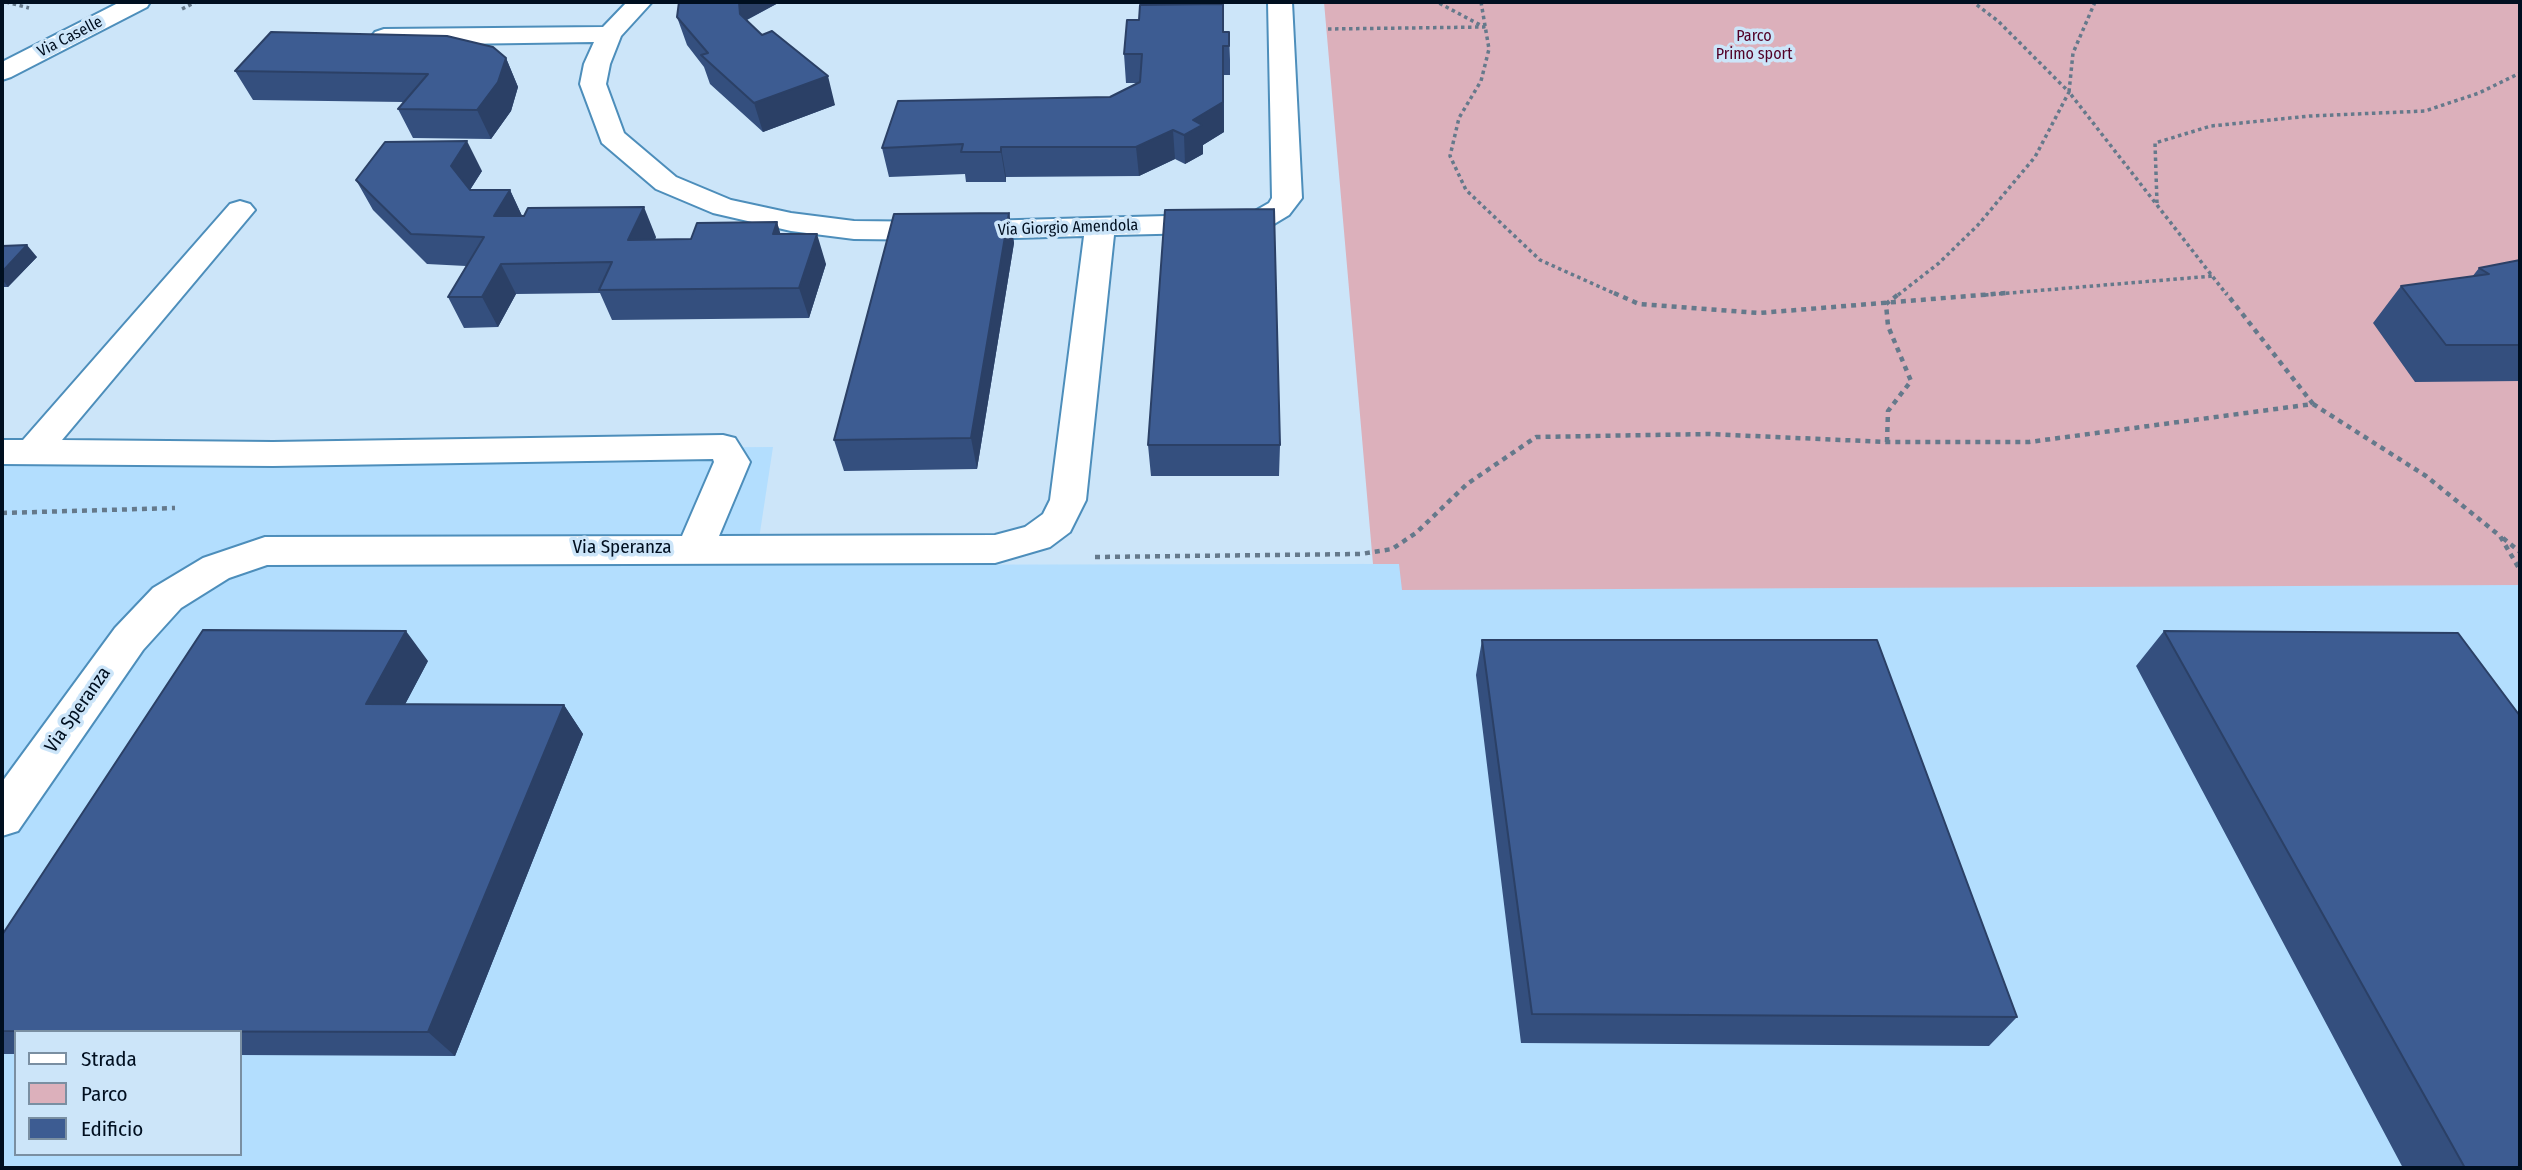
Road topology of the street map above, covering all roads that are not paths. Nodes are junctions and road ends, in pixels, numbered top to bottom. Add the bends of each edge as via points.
1 (138, 2) edge
2 (640, 2) edge
3 (1280, 2) edge
4 (610, 34) junction
5 (359, 37) edge
6 (2, 72) edge
7 (240, 210) dead end
8 (1100, 228) junction
9 (17, 452) edge
10 (695, 548) junction
11 (2, 817) edge

1 - 6 street, Via Caselle
2 - 4 street, Via Giorgio Amendola
3 - 8 street, Via Giorgio Amendola via 1287,198 1279,209 1240,223
4 - 5 street
4 - 8 street, Via Giorgio Amendola via 593,84 612,138 666,183 692,196 791,222 854,230
7 - 9 street
8 - 10 street, Via Speranza via 1074,461 1068,500 1057,523 1037,537 995,549
9 - 10 street via 273,454 723,447 732,461
10 - 11 street, Via Speranza via 265,551 216,568 167,598 129,639

